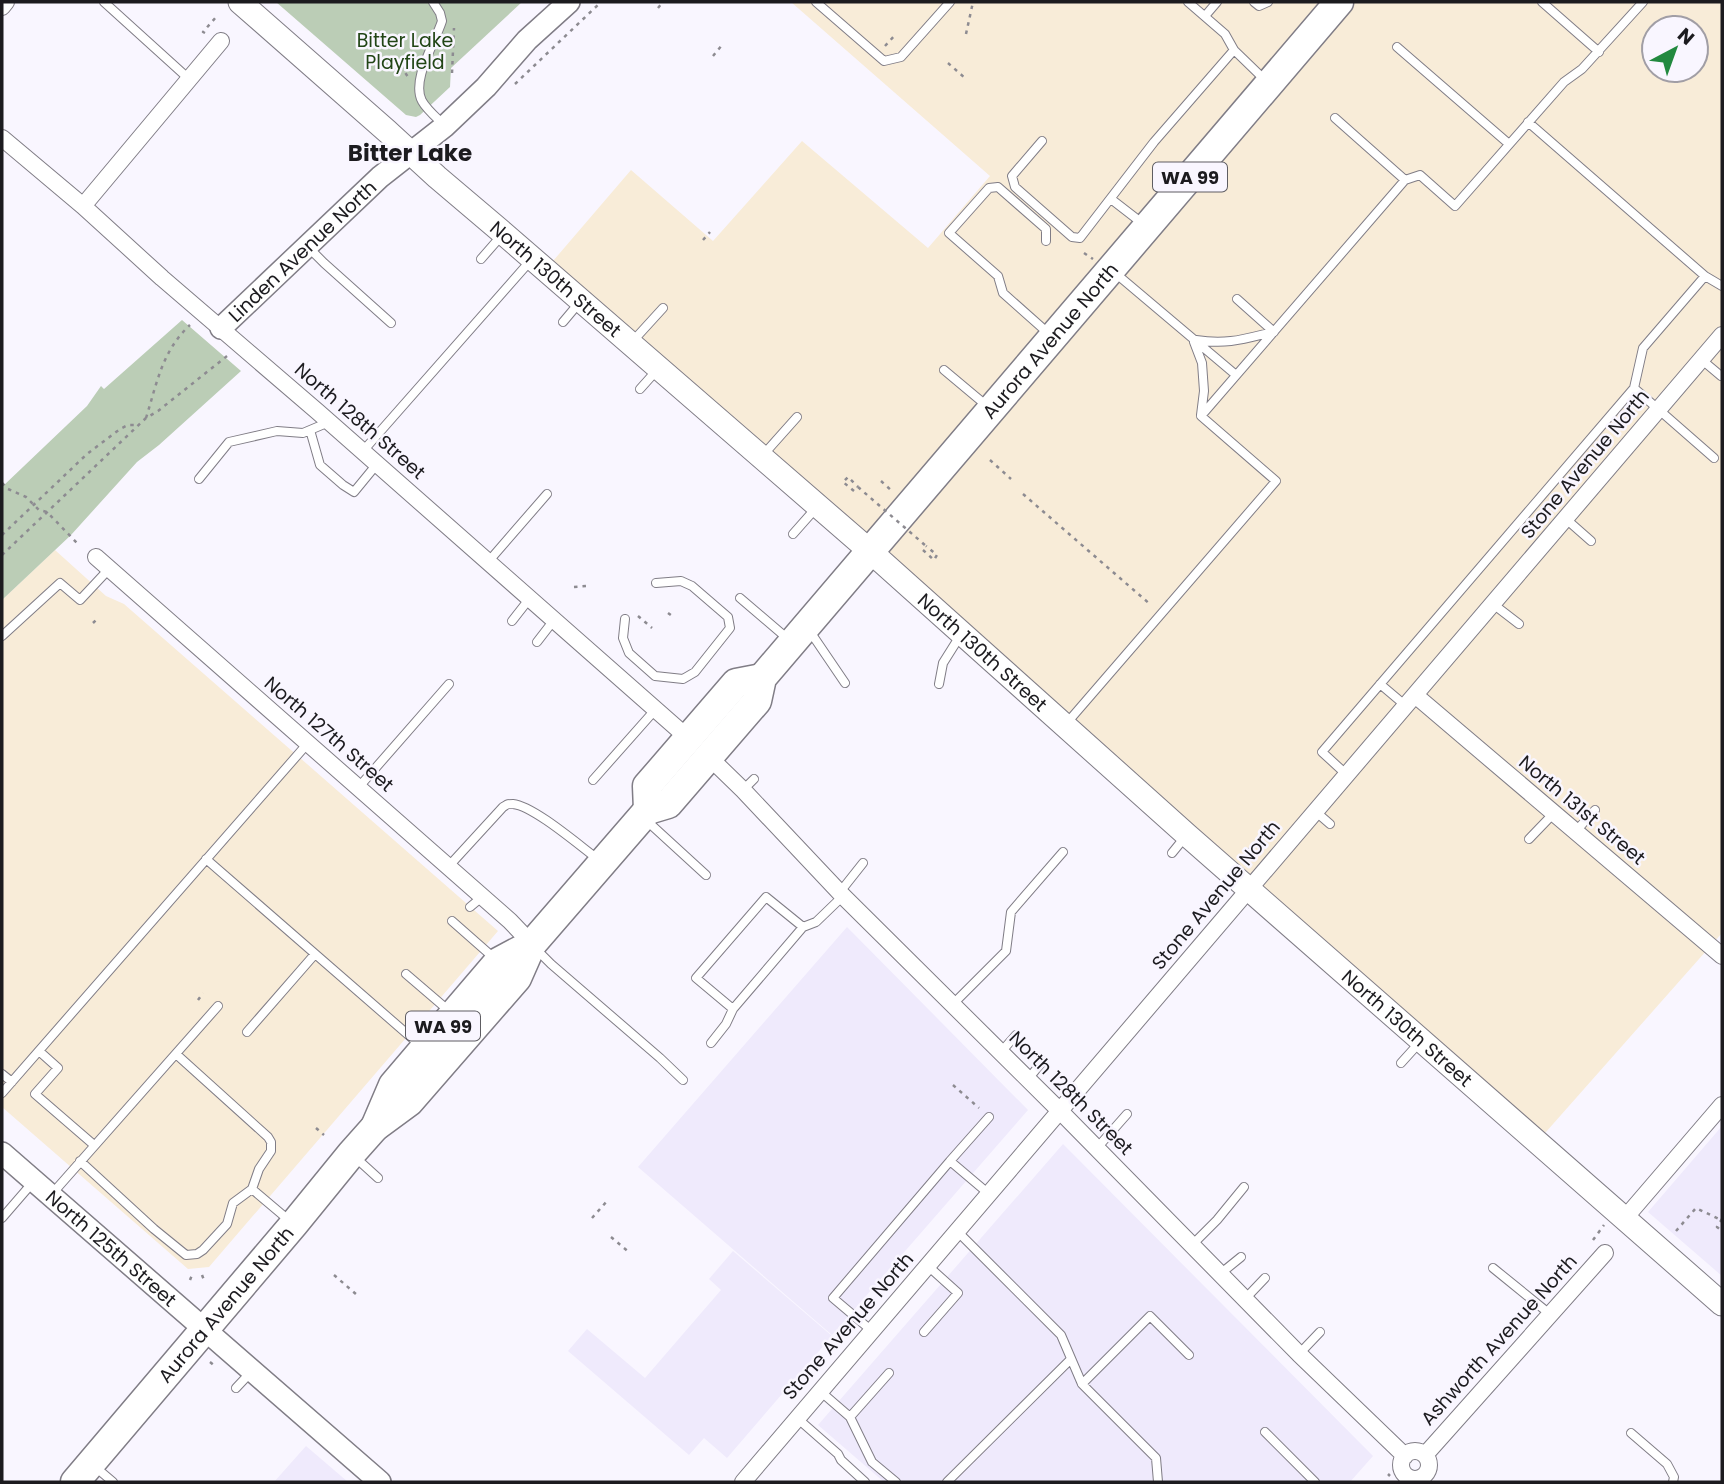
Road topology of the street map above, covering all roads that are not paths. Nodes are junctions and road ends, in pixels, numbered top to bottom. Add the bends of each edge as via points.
1 (6, 2) edge
2 (104, 2) edge
3 (240, 2) edge
4 (433, 2) edge
5 (569, 2) edge
6 (816, 2) edge
7 (950, 2) edge
8 (1188, 2) edge
9 (1217, 2) edge
10 (1254, 2) edge
11 (1268, 2) edge
12 (1339, 2) edge
13 (1542, 2) edge
14 (1643, 2) edge
15 (2, 7) edge
16 (1205, 16) junction
17 (221, 41) dead end
18 (1397, 47) dead end
19 (1234, 50) junction
20 (1599, 52) junction
21 (189, 79) junction
22 (1268, 83) junction
23 (1335, 118) dead end
24 (1528, 122) junction
25 (445, 126) junction
26 (2, 138) edge
27 (1042, 141) dead end
28 (1509, 144) junction
29 (410, 153) junction
30 (1405, 180) junction
31 (1111, 199) junction
32 (83, 206) junction
33 (1148, 228) junction
34 (503, 233) junction
35 (1046, 241) dead end
36 (307, 246) junction
37 (533, 258) junction
38 (481, 259) dead end
39 (1112, 270) junction
40 (1705, 276) junction
41 (1722, 286) edge
42 (1237, 299) dead end
43 (581, 301) junction
44 (663, 308) dead end
45 (563, 322) dead end
46 (391, 323) dead end
47 (220, 328) junction
48 (1274, 332) junction
49 (1722, 335) edge
50 (1053, 338) junction
51 (1193, 339) junction
52 (630, 344) junction
53 (1702, 360) junction
54 (659, 368) junction
55 (944, 370) dead end
56 (1236, 375) junction
57 (1721, 376) edge
58 (1634, 388) junction
59 (640, 389) dead end
60 (992, 410) junction
61 (1658, 410) junction
62 (1201, 416) junction
63 (796, 417) dead end
64 (329, 422) junction
65 (310, 430) junction
66 (363, 451) junction
67 (761, 457) junction
68 (1714, 458) dead end
69 (377, 464) junction
70 (199, 479) dead end
71 (547, 494) dead end
72 (818, 506) junction
73 (1566, 519) junction
74 (793, 534) dead end
75 (1591, 541) dead end
76 (870, 552) junction
77 (96, 557) dead end
78 (488, 562) junction
79 (109, 569) junction
80 (656, 583) dead end
81 (530, 598) junction
82 (740, 598) dead end
83 (1493, 604) junction
84 (625, 619) dead end
85 (555, 620) junction
86 (512, 621) dead end
87 (1518, 624) dead end
88 (962, 634) junction
89 (799, 635) junction
90 (2, 636) edge
91 (537, 642) dead end
92 (762, 678) junction
93 (845, 683) dead end
94 (449, 684) dead end
95 (939, 684) dead end
96 (1380, 684) junction
97 (1411, 701) junction
98 (655, 710) junction
99 (1065, 725) junction
100 (688, 738) junction
101 (308, 743) junction
102 (709, 757) junction
103 (1347, 775) junction
104 (593, 780) dead end
105 (358, 788) junction
106 (1595, 810) dead end
107 (1315, 811) junction
108 (645, 813) junction
109 (1554, 813) junction
110 (1330, 824) dead end
111 (1576, 831) junction
112 (1187, 835) junction
113 (1529, 839) dead end
114 (1063, 852) dead end
115 (1172, 853) dead end
116 (206, 859) junction
117 (603, 863) junction
118 (863, 863) dead end
119 (448, 867) junction
120 (706, 875) dead end
121 (1248, 889) junction
122 (841, 894) junction
123 (452, 921) dead end
124 (803, 928) junction
125 (532, 944) junction
126 (315, 954) junction
127 (1722, 956) edge
128 (498, 962) junction
129 (406, 974) dead end
130 (953, 1004) junction
131 (218, 1006) dead end
132 (733, 1009) junction
133 (453, 1014) junction
134 (247, 1032) dead end
135 (1016, 1035) dead end
136 (1422, 1040) junction
137 (711, 1043) dead end
138 (424, 1049) junction
139 (39, 1051) junction
140 (1001, 1052) junction
141 (176, 1054) junction
142 (1043, 1061) dead end
143 (1401, 1063) dead end
144 (2, 1074) edge
145 (1028, 1079) junction
146 (683, 1080) dead end
147 (12, 1082) junction
148 (2, 1093) edge
149 (1722, 1105) edge
150 (1060, 1111) junction
151 (1127, 1114) dead end
152 (989, 1117) road end
153 (375, 1127) junction
154 (94, 1145) junction
155 (1097, 1148) junction
156 (2, 1153) edge
157 (351, 1154) junction
158 (80, 1161) junction
159 (950, 1161) junction
160 (378, 1178) dead end
161 (34, 1181) junction
162 (1244, 1186) dead end
163 (252, 1189) junction
164 (989, 1194) junction
165 (51, 1195) junction
166 (2, 1218) edge
167 (1625, 1219) junction
168 (294, 1224) junction
169 (957, 1231) junction
170 (1192, 1245) junction
171 (1605, 1253) dead end
172 (1241, 1257) dead end
173 (928, 1266) junction
174 (1493, 1268) dead end
175 (1220, 1274) junction
176 (1265, 1278) dead end
177 (1245, 1298) junction
178 (1722, 1304) edge
179 (1551, 1314) junction
180 (204, 1329) junction
181 (872, 1331) junction
182 (924, 1332) dead end
183 (1320, 1332) dead end
184 (1189, 1354) dead end
185 (1299, 1354) junction
186 (1071, 1359) junction
187 (252, 1371) junction
188 (889, 1373) dead end
189 (1082, 1384) junction
190 (236, 1388) dead end
191 (820, 1391) junction
192 (850, 1417) junction
193 (797, 1418) junction
194 (1265, 1432) dead end
195 (1631, 1433) dead end
196 (1425, 1455) junction
197 (1405, 1456) junction
198 (83, 1473) edge
199 (1396, 1477) edge
200 (1430, 1478) edge
201 (747, 1481) edge
202 (113, 1482) edge
203 (380, 1482) edge
204 (864, 1482) edge
205 (896, 1482) edge
206 (947, 1482) edge
207 (1158, 1482) edge
208 (1315, 1482) edge
209 (1673, 1482) edge

1 - 15 street
2 - 21 lane
3 - 29 main road, North 130th Street
4 - 25 lane via 442,21 418,91
5 - 25 street, Linden Avenue North
6 - 7 lane via 884,61 901,57
8 - 16 lane
9 - 16 lane
10 - 11 lane via 1259,6
12 - 22 highway, Aurora Avenue North / WA 99
13 - 20 lane
14 - 20 lane
16 - 19 lane via 1226,34
17 - 21 street
18 - 28 lane
19 - 22 lane
19 - 31 lane
20 - 24 lane
21 - 32 street
22 - 33 highway, Aurora Avenue North / WA 99
23 - 30 lane
24 - 28 lane
24 - 40 lane
25 - 29 street, Linden Avenue North
26 - 32 street, North 128th Street
27 - 31 lane via 1012,176 1015,187 1072,237 1080,238
28 - 30 lane via 1455,206 1420,175
29 - 34 main road, North 130th Street
29 - 36 street, Linden Avenue North
30 - 48 lane
31 - 33 lane
32 - 47 street, North 128th Street
33 - 39 highway, Aurora Avenue North / WA 99
34 - 37 main road, North 130th Street
34 - 38 lane
35 - 50 lane via 1046,229 998,187 989,188 949,233 998,276 1003,293
36 - 46 lane
36 - 47 street, Linden Avenue North
37 - 43 main road, North 130th Street
37 - 66 lane
39 - 50 highway, Aurora Avenue North / WA 99
39 - 51 lane
40 - 41 lane
40 - 58 lane via 1643,348
42 - 48 lane
43 - 45 lane
43 - 52 main road, North 130th Street
44 - 52 lane
47 - 64 street, North 128th Street
48 - 51 lane via 1215,343
48 - 56 lane
49 - 53 street, Stone Avenue North
50 - 60 highway, Aurora Avenue North / WA 99
51 - 56 lane
51 - 62 lane via 1202,363
52 - 54 main road, North 130th Street
53 - 57 lane
53 - 61 street, Stone Avenue North
54 - 59 lane
54 - 67 main road, North 130th Street
55 - 60 lane
56 - 62 lane
58 - 61 lane
58 - 96 lane
60 - 76 highway, Aurora Avenue North / WA 99
61 - 68 lane
61 - 73 street, Stone Avenue North
62 - 99 lane via 1276,481
63 - 67 lane
64 - 65 lane
64 - 66 street, North 128th Street
65 - 69 lane via 320,465 354,492
65 - 70 lane via 277,431 229,442
66 - 69 street, North 128th Street
67 - 72 main road, North 130th Street
69 - 78 street, North 128th Street
71 - 78 lane
72 - 74 lane
72 - 76 main road, North 130th Street
73 - 75 lane
73 - 83 street, Stone Avenue North
76 - 88 main road, North 130th Street
76 - 89 highway, Aurora Avenue North / WA 99
77 - 79 street, North 127th Street
78 - 81 street, North 128th Street
79 - 90 lane via 80,600 60,583
79 - 101 street, North 127th Street
80 - 84 lane via 692,586 728,617 730,628 695,672 683,679 655,676 629,653 623,638
81 - 85 street, North 128th Street
81 - 86 lane
82 - 89 lane
83 - 87 lane
83 - 97 street, Stone Avenue North
85 - 91 lane
85 - 98 street, North 128th Street
88 - 95 lane via 943,663
88 - 99 main road, North 130th Street
89 - 92 highway, Aurora Avenue North / WA 99
89 - 93 lane
92 - 100 highway, Aurora Avenue North / WA 99 via 736,683
92 - 102 highway, Aurora Avenue North / WA 99 via 757,702
94 - 105 lane
96 - 97 lane
96 - 103 lane via 1322,752
97 - 103 street, Stone Avenue North
97 - 109 street, North 131st Street
98 - 100 street, North 128th Street
98 - 104 lane
99 - 112 main road, North 130th Street
100 - 108 highway, Aurora Avenue North / WA 99 via 647,786
101 - 105 street, North 127th Street
101 - 116 lane
102 - 108 highway, Aurora Avenue North / WA 99 via 668,804
102 - 122 street, North 128th Street via 748,784
103 - 107 street, Stone Avenue North
105 - 119 street, North 127th Street
106 - 111 lane
107 - 110 lane
107 - 121 street, Stone Avenue North
108 - 117 highway, Aurora Avenue North / WA 99
108 - 120 lane
109 - 111 street, North 131st Street
109 - 113 lane
111 - 127 street, North 131st Street
112 - 115 lane
112 - 121 main road, North 130th Street
114 - 130 lane via 1011,912 1006,951
116 - 126 lane
116 - 139 lane
117 - 119 lane via 537,814 509,804
117 - 125 highway, Aurora Avenue North / WA 99
118 - 122 lane
119 - 125 street, North 127th Street via 476,902 510,921
121 - 136 main road, North 130th Street
121 - 150 street, Stone Avenue North
122 - 124 lane via 816,922
122 - 130 street, North 128th Street
123 - 128 lane
124 - 132 lane
124 - 132 lane via 766,897 696,978
125 - 128 highway, Aurora Avenue North / WA 99
125 - 146 lane
125 - 153 highway, Aurora Avenue North / WA 99 via 517,978 409,1102
126 - 134 lane
126 - 138 lane
128 - 133 highway, Aurora Avenue North / WA 99
129 - 133 lane
130 - 140 street, North 128th Street
131 - 141 lane
132 - 137 lane
133 - 138 highway, Aurora Avenue North / WA 99
135 - 140 lane
136 - 143 lane
136 - 167 main road, North 130th Street
138 - 153 highway, Aurora Avenue North / WA 99 via 393,1085
139 - 147 lane
139 - 154 lane via 58,1068 35,1094
140 - 145 street, North 128th Street
141 - 154 lane
141 - 163 lane via 271,1142
142 - 145 lane
144 - 147 lane
145 - 150 street, North 128th Street
147 - 148 lane
149 - 167 street
150 - 155 street, North 128th Street
150 - 164 street, Stone Avenue North
151 - 155 lane
152 - 159 lane
153 - 157 highway, Aurora Avenue North / WA 99
154 - 158 lane
155 - 170 street, North 128th Street
156 - 161 street, North 125th Street
157 - 160 lane
157 - 168 highway, Aurora Avenue North / WA 99
158 - 163 lane via 188,1256 203,1251 227,1224 233,1203
158 - 165 lane
159 - 164 lane
159 - 181 lane via 833,1298
161 - 165 street, North 125th Street
161 - 166 lane
162 - 170 lane
163 - 168 lane
164 - 169 street, Stone Avenue North
165 - 180 street, North 125th Street
167 - 178 main road, North 130th Street
168 - 180 highway, Aurora Avenue North / WA 99
169 - 173 street, Stone Avenue North
169 - 186 lane via 1061,1335
170 - 175 street, North 128th Street
171 - 179 street, Ashworth Avenue North
172 - 175 lane
173 - 181 street, Stone Avenue North
173 - 182 lane via 958,1293
174 - 179 lane
175 - 177 street, North 128th Street
176 - 177 lane
177 - 185 street, North 128th Street
179 - 196 street, Ashworth Avenue North
180 - 187 street, North 125th Street
180 - 198 highway, Aurora Avenue North / WA 99
181 - 191 street, Stone Avenue North
183 - 185 lane
184 - 189 lane via 1150,1316
185 - 197 street, North 128th Street
186 - 189 lane
186 - 206 lane
187 - 190 lane
187 - 203 street, North 125th Street
188 - 192 lane
189 - 207 lane via 1156,1458
191 - 192 lane
191 - 193 street, Stone Avenue North
192 - 205 lane via 872,1462
193 - 201 street, Stone Avenue North
193 - 204 lane
194 - 208 lane
195 - 209 lane via 1667,1464
196 - 197 street via 1416,1451
196 - 200 street
197 - 199 street
198 - 202 lane
199 - 200 street

